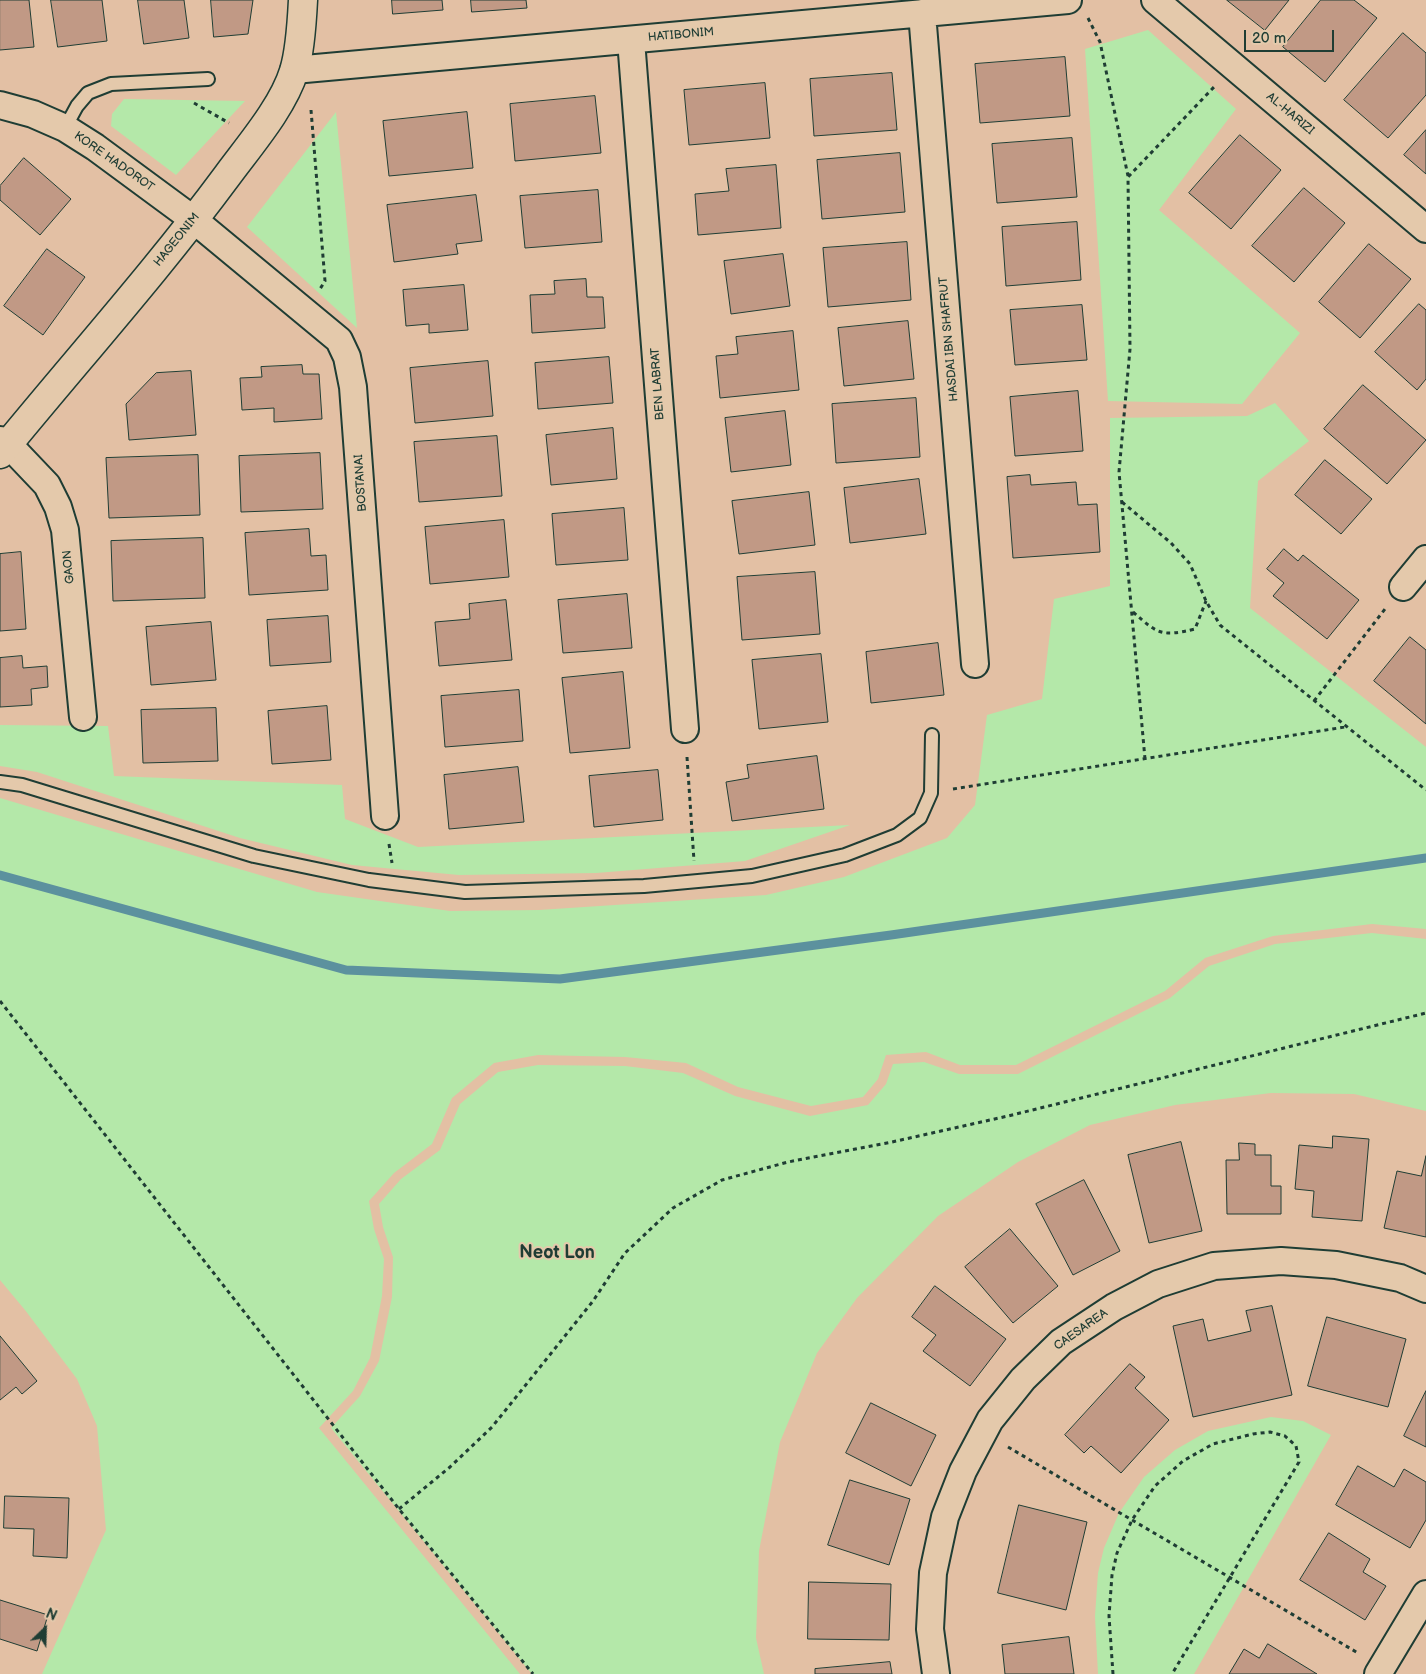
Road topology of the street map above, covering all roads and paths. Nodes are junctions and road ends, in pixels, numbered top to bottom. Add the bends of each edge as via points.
1 (304, 0) edge
2 (1155, 0) edge
3 (964, 5) edge
4 (1078, 8) edge
5 (922, 13) junction
6 (631, 40) junction
7 (1234, 66) junction
8 (301, 70) junction
9 (208, 79) dead end
10 (156, 81) junction
11 (0, 105) edge
12 (65, 128) junction
13 (255, 138) junction
14 (1128, 177) junction
15 (194, 220) junction
16 (1426, 229) edge
17 (306, 313) junction
18 (3, 446) edge
19 (1122, 502) junction
20 (1426, 559) edge
21 (1403, 587) joint
22 (1206, 601) junction
23 (1132, 612) junction
24 (975, 664) dead end
25 (1313, 701) junction
26 (83, 717) dead end
27 (1345, 726) junction
28 (685, 729) joint
29 (932, 735) dead end
30 (1145, 759) junction
31 (0, 782) edge
32 (1426, 790) edge
33 (931, 793) junction
34 (385, 816) joint
35 (695, 882) junction
36 (395, 883) junction
37 (0, 1001) edge
38 (1426, 1013) edge
39 (1426, 1289) edge
40 (984, 1432) junction
41 (399, 1509) junction
42 (1132, 1520) junction
43 (1230, 1578) junction
44 (1426, 1594) edge
45 (1384, 1672) edge
46 (533, 1674) edge
47 (936, 1674) edge
48 (1113, 1674) edge
49 (1172, 1674) edge

1 - 8 street, HAGEONIM
2 - 7 street, AL-HARIZI
3 - 4 street, HATIBONIM
3 - 5 street, HATIBONIM
4 - 14 path via 1100,42
5 - 6 street, HATIBONIM
5 - 24 street, HASDAI IBN SHAFRUT
6 - 8 street, HATIBONIM
6 - 28 street, BEN LABRAT
7 - 14 path
7 - 16 street, AL-HARIZI
8 - 13 street, HAGEONIM
8 - 17 path via 325,282
9 - 10 lane
10 - 12 lane via 111,84 88,93
10 - 13 path
11 - 12 street, KORE HADOROT via 33,114
12 - 15 street, KORE HADOROT via 96,147
13 - 15 street, HAGEONIM
14 - 19 path via 1130,349 1120,472
15 - 17 street, BOSTANAI
15 - 18 street, HAGEONIM
17 - 34 street, BOSTANAI via 339,340 354,387
18 - 26 street, GAON via 47,485 65,530
19 - 22 path via 1171,543 1190,564
19 - 23 path
20 - 21 street
21 - 25 path
22 - 23 path via 1195,629 1172,634 1153,630
22 - 25 path via 1220,625
23 - 30 path
25 - 27 path
27 - 30 path
27 - 32 path
28 - 35 path
29 - 33 lane
30 - 33 path
31 - 36 lane via 254,856
33 - 35 lane via 920,818 897,836 854,852 752,876
34 - 36 path
35 - 36 lane via 465,892
37 - 41 path
38 - 41 path via 1008,1116 788,1162 722,1180 673,1208 625,1252 592,1301 492,1427
39 - 40 street, CAESAREA via 1400,1278 1336,1265 1281,1260 1214,1266 1158,1284 1114,1307 1061,1342 1022,1380
40 - 42 path
40 - 47 street, CAESAREA via 963,1471 945,1518 933,1573 930,1629
41 - 46 path
42 - 43 path
42 - 43 path via 1155,1486 1183,1461 1213,1444 1270,1432 1285,1436 1296,1446 1299,1462
42 - 48 path via 1117,1552 1112,1575 1109,1616
43 - 45 path
43 - 49 path
44 - 45 street

